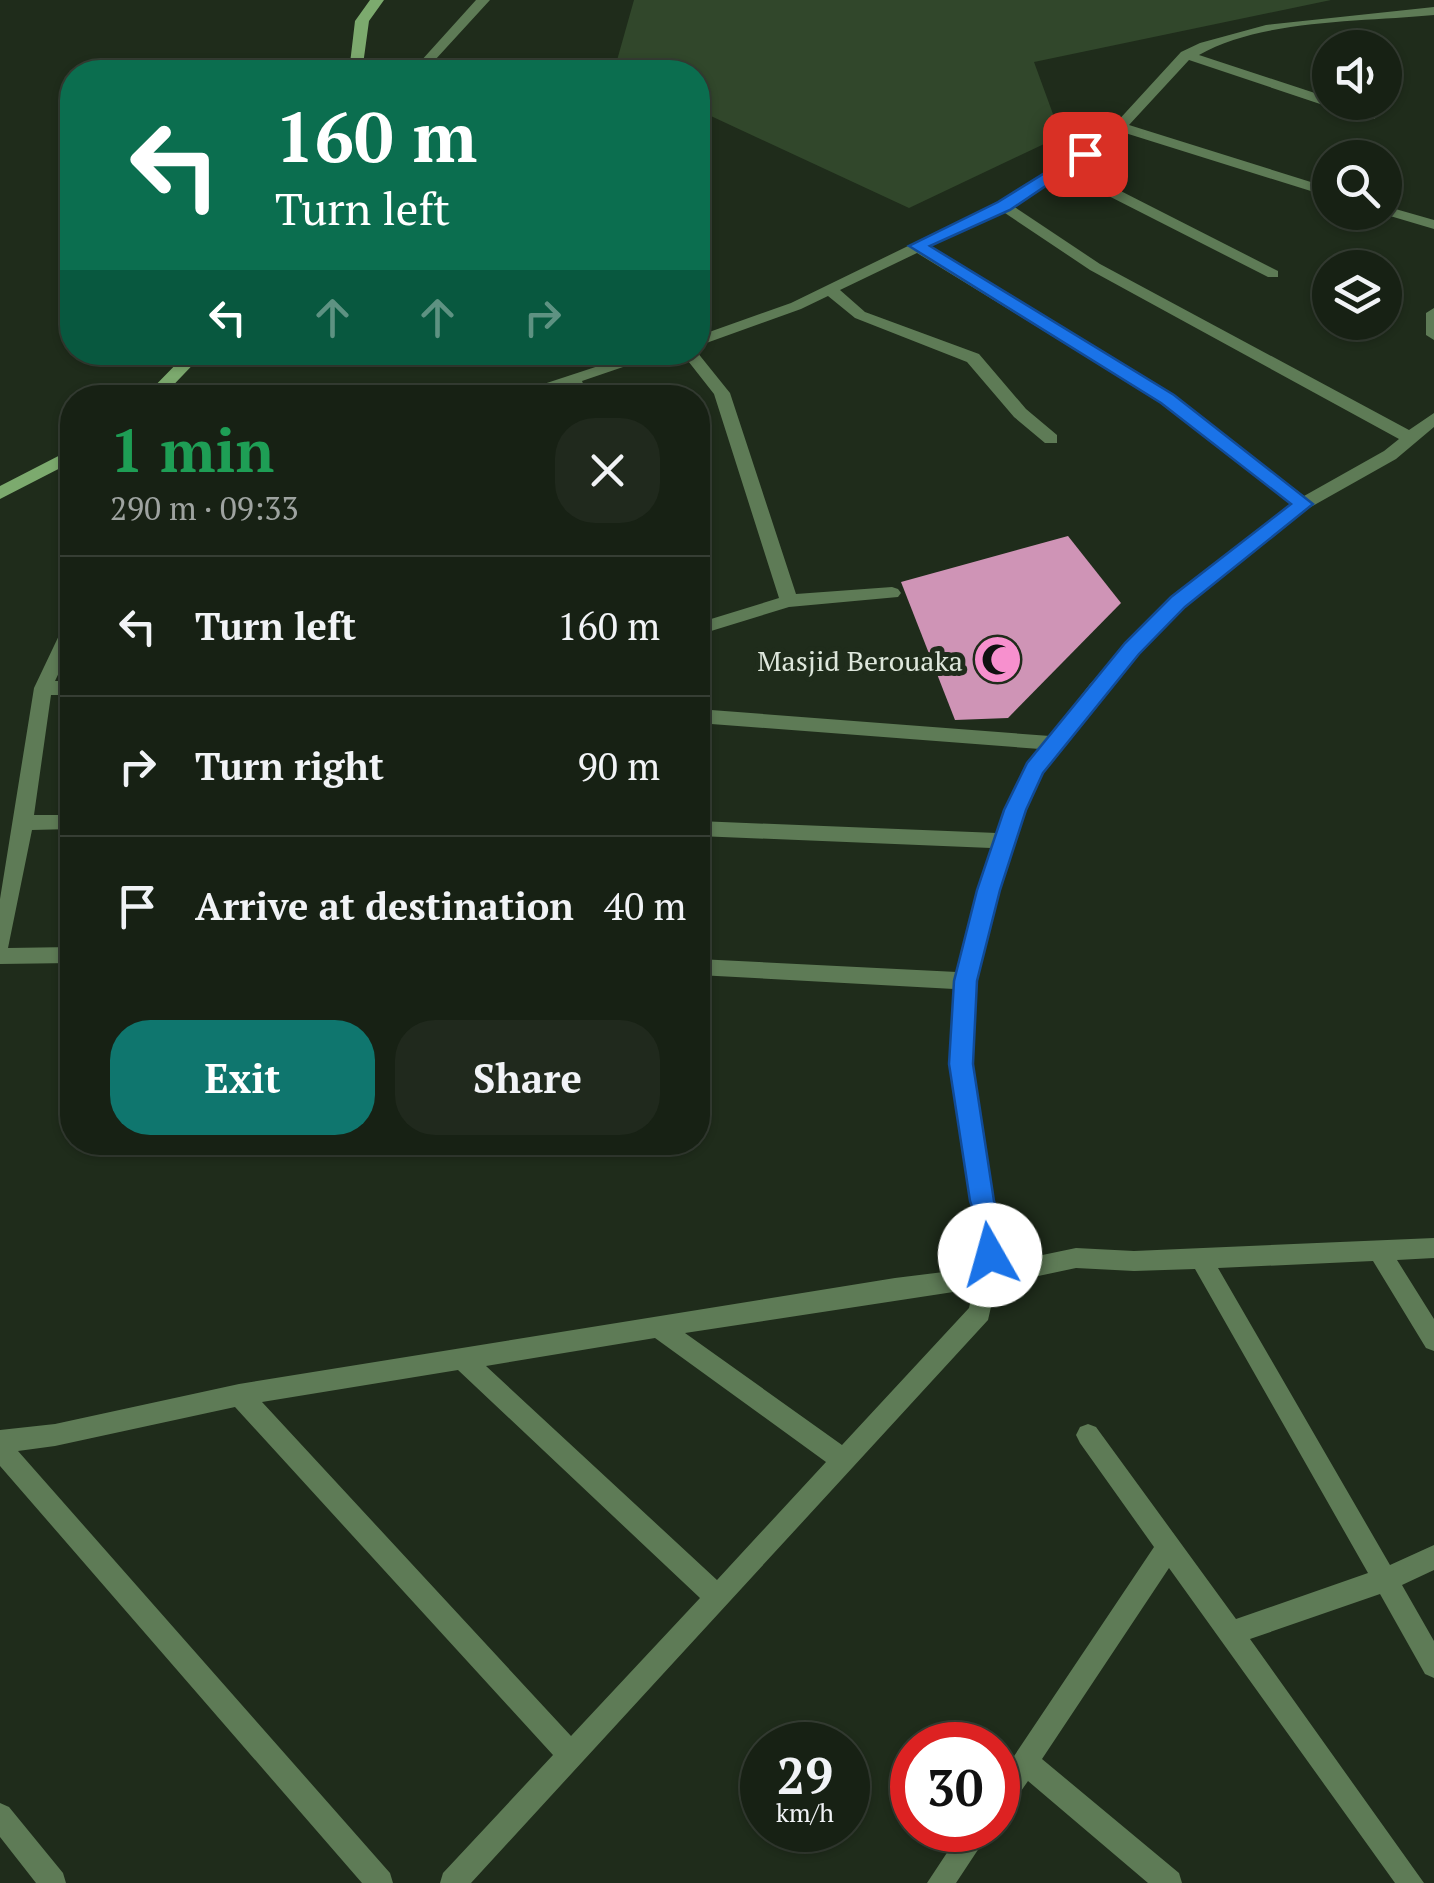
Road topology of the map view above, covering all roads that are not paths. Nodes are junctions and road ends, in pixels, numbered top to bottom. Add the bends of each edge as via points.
1 (378, 0) edge
2 (482, 0) edge
3 (1434, 11) edge
4 (1186, 55) junction
5 (357, 60) edge
6 (428, 60) edge
7 (1312, 97) edge
8 (1120, 126) junction
9 (1069, 166) junction
10 (1312, 187) edge
11 (1004, 206) junction
12 (1402, 216) edge
13 (1434, 226) edge
14 (918, 246) junction
15 (1272, 274) dead end
16 (830, 288) junction
17 (1434, 314) edge
18 (1434, 335) edge
19 (710, 337) edge
20 (185, 365) edge
21 (617, 365) edge
22 (699, 365) edge
23 (574, 378) junction
24 (164, 385) edge
25 (551, 385) edge
26 (576, 385) edge
27 (1434, 418) edge
28 (1051, 438) dead end
29 (1411, 438) junction
30 (60, 461) edge
31 (0, 492) edge
32 (1304, 504) junction
33 (892, 593) dead end
34 (789, 602) junction
35 (710, 625) edge
36 (60, 652) edge
37 (43, 688) junction
38 (60, 688) edge
39 (710, 717) edge
40 (1054, 743) junction
41 (60, 822) edge
42 (25, 823) junction
43 (710, 829) edge
44 (1003, 841) junction
45 (0, 943) edge
46 (60, 955) edge
47 (0, 956) edge
48 (710, 968) edge
49 (965, 981) junction
50 (1434, 1248) edge
51 (1380, 1250) junction
52 (1200, 1257) junction
53 (987, 1277) junction
54 (660, 1328) junction
55 (1434, 1340) edge
56 (463, 1360) junction
57 (239, 1395) junction
58 (1088, 1435) dead end
59 (0, 1445) edge
60 (842, 1459) junction
61 (1168, 1546) junction
62 (1434, 1557) edge
63 (1385, 1580) junction
64 (716, 1596) junction
65 (1233, 1632) junction
66 (1434, 1666) edge
67 (570, 1754) junction
68 (1026, 1762) junction
69 (1020, 1771) edge
70 (0, 1816) edge
71 (962, 1852) edge
72 (53, 1883) edge
73 (380, 1883) edge
74 (453, 1883) edge
75 (940, 1883) edge
76 (1169, 1883) edge
77 (1410, 1883) edge

1 - 5 street via 362,21
2 - 6 street
3 - 4 street via 1284,28
4 - 7 street
4 - 8 street
8 - 9 street
8 - 10 street
9 - 11 street
9 - 15 street
11 - 14 street
11 - 29 street via 1080,259
12 - 13 street
14 - 16 street
14 - 32 street via 1168,399
16 - 19 street
16 - 28 street via 860,315 974,358
17 - 18 street
20 - 24 street
21 - 23 street
22 - 34 street via 722,393
23 - 25 street
23 - 26 street
27 - 29 street
29 - 32 street
30 - 31 street
32 - 40 street via 1178,602
33 - 34 street
34 - 35 street
36 - 37 street
37 - 38 street
37 - 42 street
39 - 40 street
40 - 44 street via 1034,769
41 - 42 street
42 - 45 street
43 - 44 street
44 - 49 street
46 - 47 street
48 - 49 street
49 - 53 street via 961,1064 993,1233
50 - 51 street
51 - 52 street
51 - 55 street
52 - 53 street via 1076,1258
52 - 63 street
53 - 54 street
53 - 60 street via 980,1313
54 - 56 street
54 - 60 street
56 - 57 street
56 - 64 street
57 - 59 street
57 - 67 street
58 - 61 street
59 - 73 street
60 - 64 street
61 - 65 street
61 - 68 street
62 - 63 street
63 - 65 street
63 - 66 street
64 - 67 street
65 - 77 street
67 - 74 street
68 - 69 street
68 - 76 street
70 - 72 street
71 - 75 street

